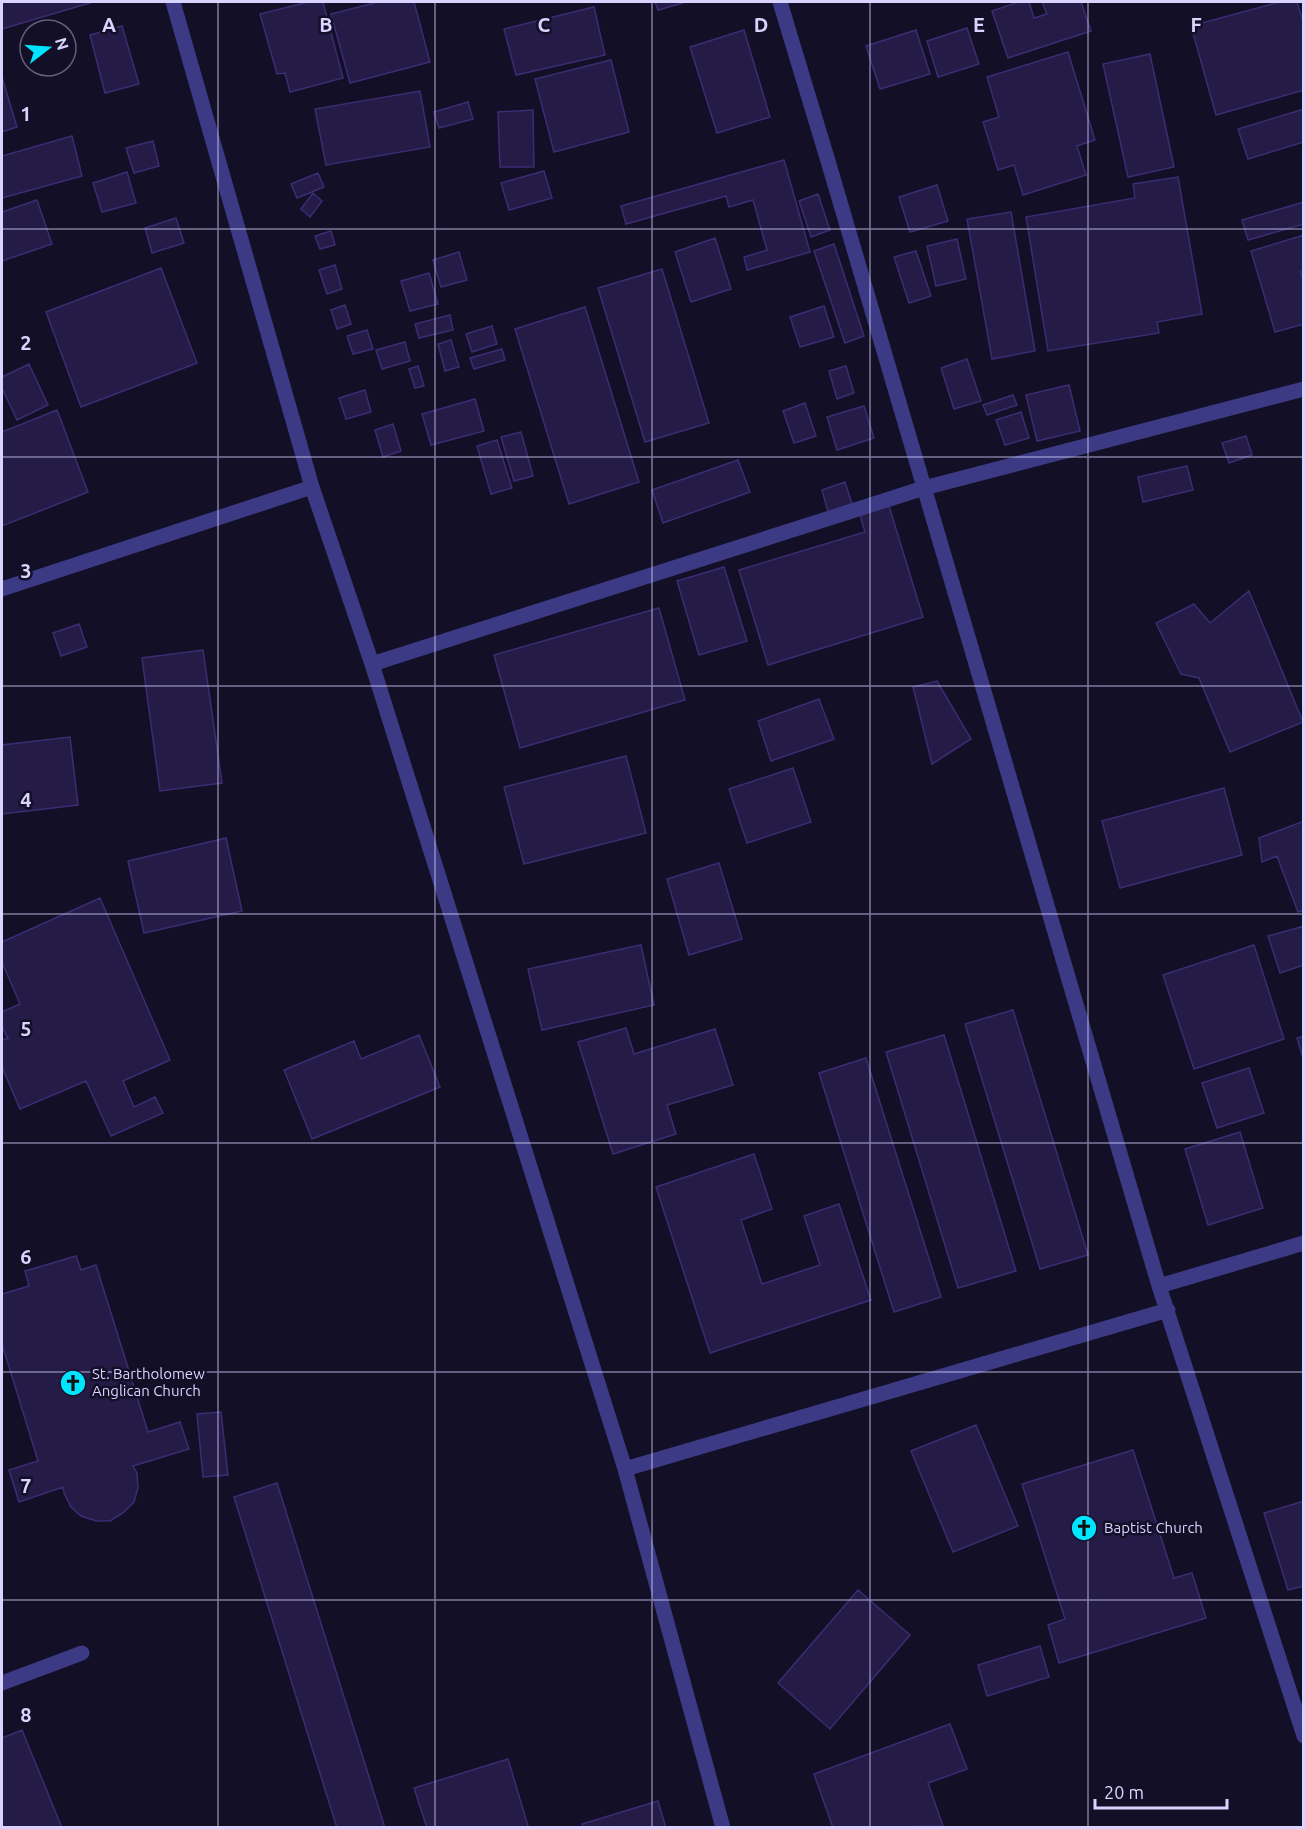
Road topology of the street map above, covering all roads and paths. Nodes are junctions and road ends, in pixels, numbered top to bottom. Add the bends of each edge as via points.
1 (173, 2) edge
2 (780, 2) edge
3 (1304, 389) edge
4 (312, 487) junction
5 (924, 488) junction
6 (2, 589) edge
7 (372, 664) junction
8 (1304, 1243) edge
9 (1159, 1286) junction
10 (1168, 1310) junction
11 (625, 1469) junction
12 (82, 1653) dead end
13 (2, 1683) edge
14 (1304, 1736) edge
15 (723, 1827) edge

1 - 4 street
2 - 5 street
3 - 5 street
4 - 6 street
4 - 7 street
5 - 7 street
5 - 9 street
7 - 11 street
8 - 9 street
9 - 10 street
10 - 11 street
10 - 14 street
11 - 15 street
12 - 13 street

